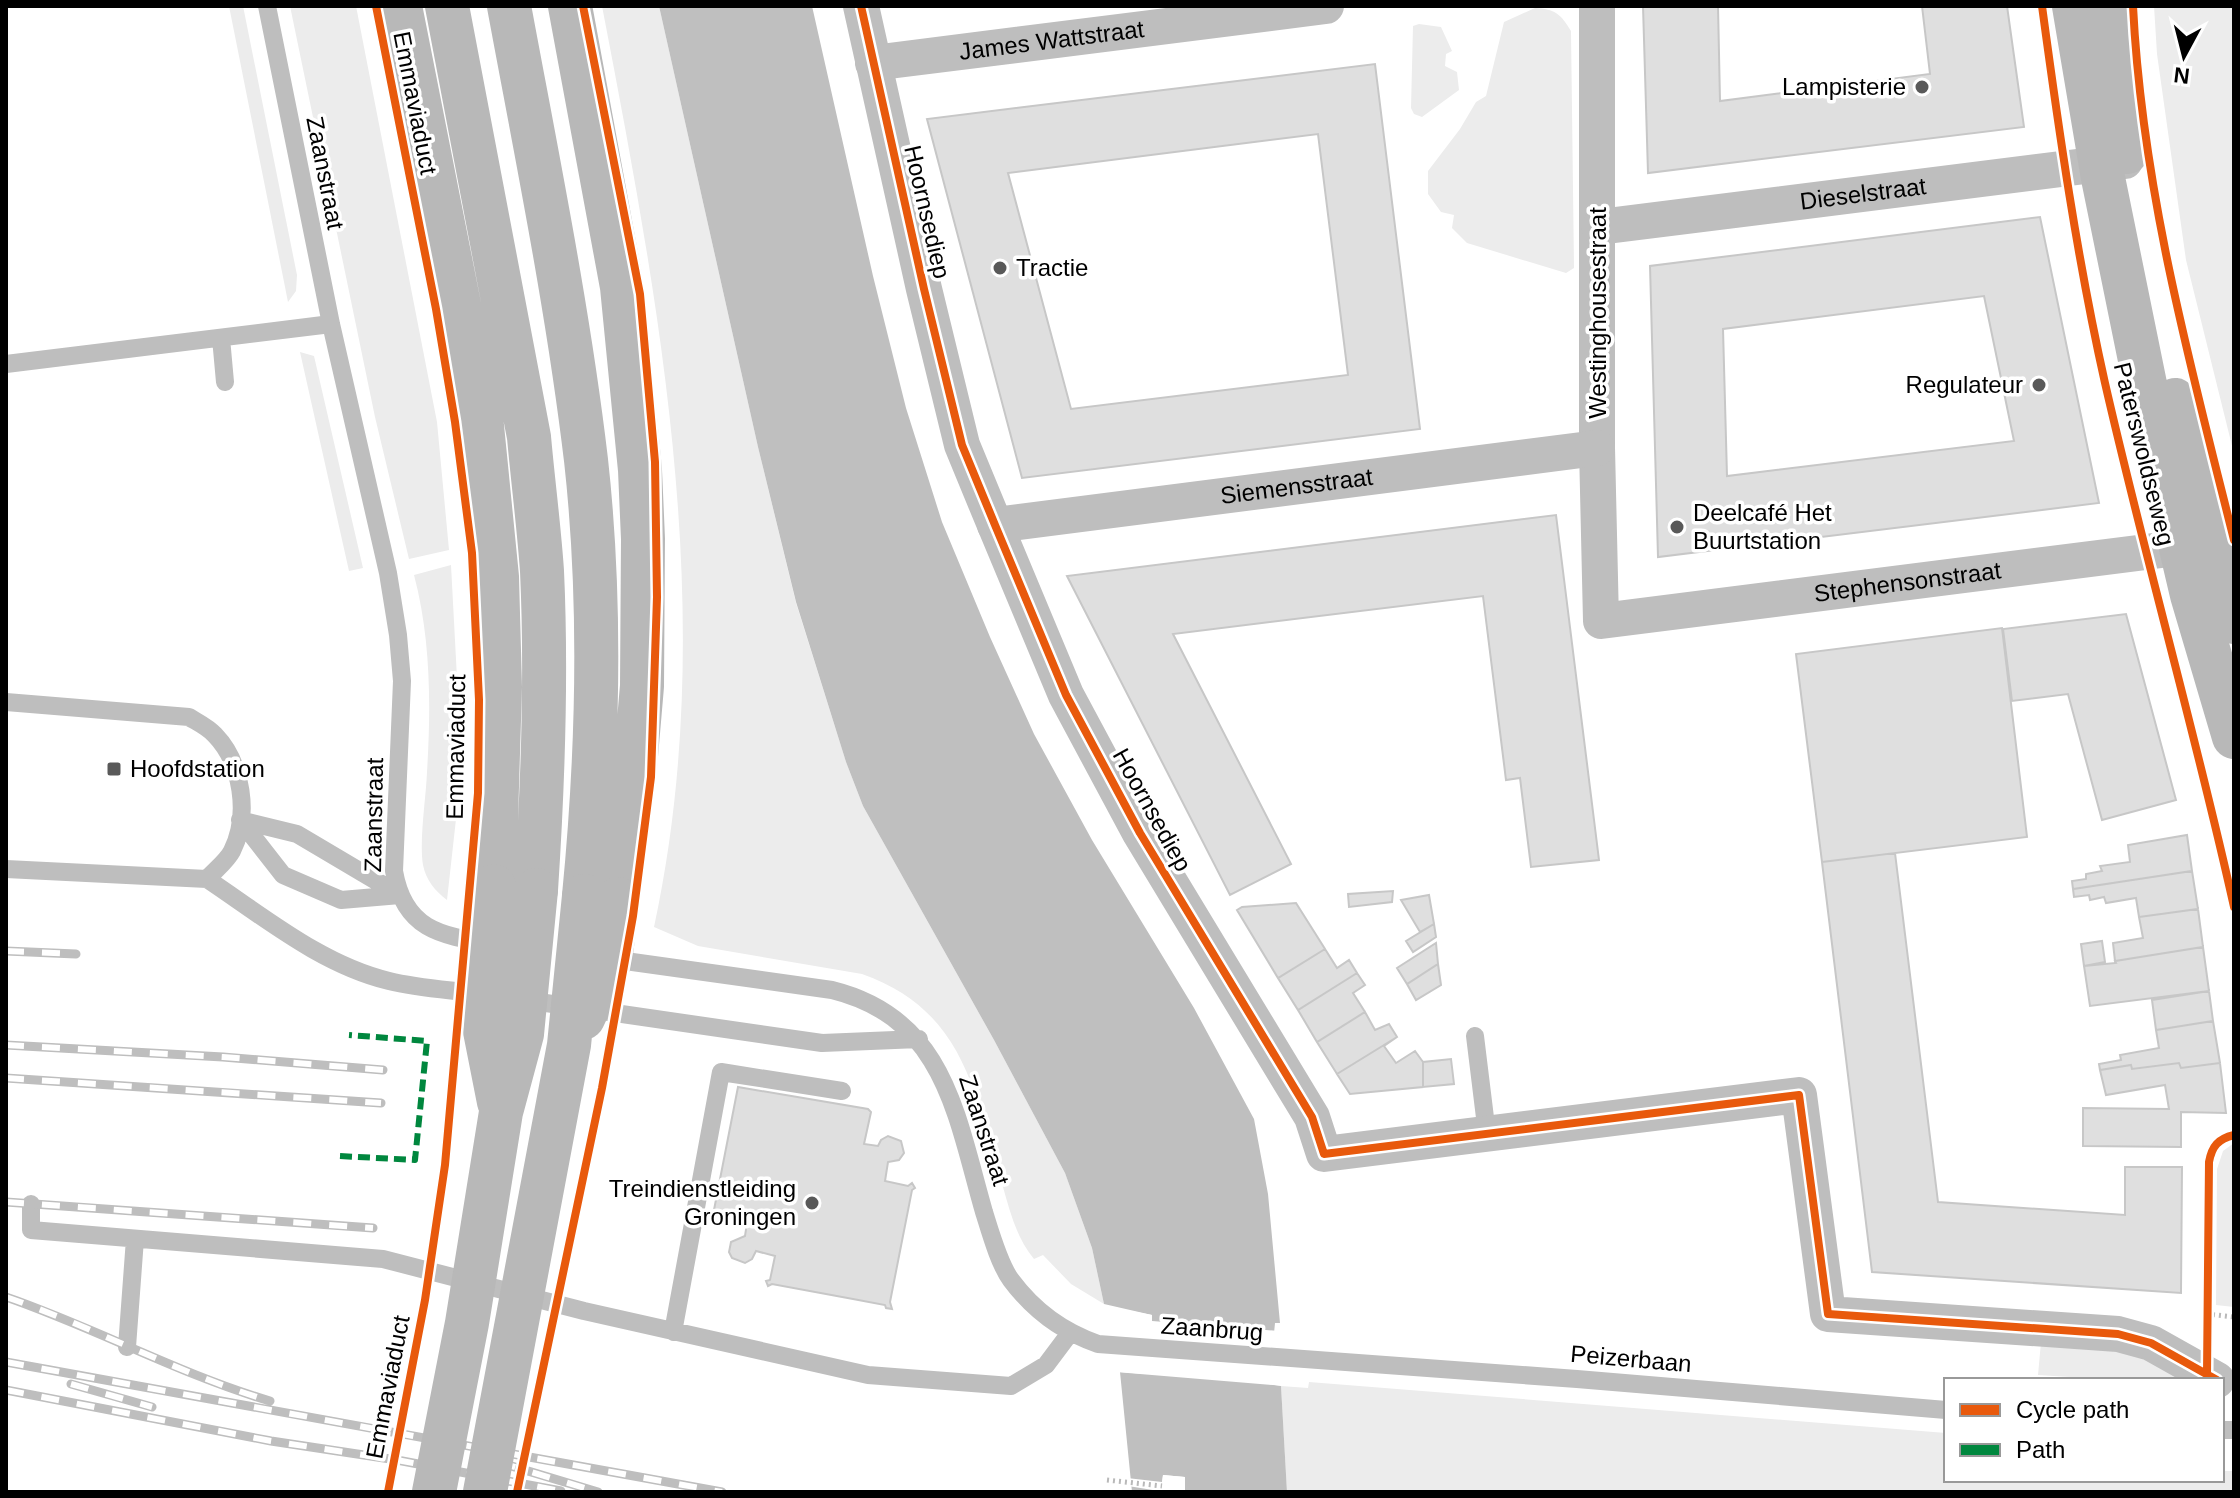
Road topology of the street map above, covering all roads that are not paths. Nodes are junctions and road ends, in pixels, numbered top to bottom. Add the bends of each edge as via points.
1 (267, 6) edge
2 (400, 6) edge
3 (447, 6) edge
4 (509, 6) edge
5 (570, 6) edge
6 (861, 6) edge
7 (1326, 6) edge
8 (1597, 6) edge
9 (2074, 6) edge
10 (2109, 6) edge
11 (873, 63) junction
12 (2115, 162) junction
13 (1599, 227) junction
14 (331, 324) junction
15 (221, 338) junction
16 (6, 364) edge
17 (225, 382) dead end
18 (1597, 448) junction
19 (995, 525) junction
20 (2198, 546) junction
21 (1601, 621) joint
22 (2234, 622) edge
23 (6, 702) edge
24 (2234, 737) edge
25 (240, 820) junction
26 (6, 869) edge
27 (207, 879) junction
28 (515, 888) junction
29 (400, 895) junction
30 (601, 897) junction
31 (1475, 1036) dead end
32 (919, 1039) junction
33 (842, 1091) dead end
34 (1487, 1134) junction
35 (31, 1204) dead end
36 (135, 1239) junction
37 (673, 1332) junction
38 (1070, 1333) junction
39 (1108, 1345) joint
40 (127, 1347) dead end
41 (1312, 1360) joint
42 (2216, 1378) edge
43 (1944, 1410) edge
44 (434, 1492) edge
45 (485, 1492) edge

1 - 14 lane, Zaanstraat
2 - 28 main road via 483,430
3 - 28 main road, Emmaviaduct via 529,437 542,571 542,799
4 - 30 main road via 586,461 596,605 594,799
5 - 30 main road via 622,287 643,539 642,686 634,779
6 - 11 street, Hoornsediep
7 - 11 street, James Wattstraat
8 - 13 street, Westinghousestraat
9 - 12 main road, Paterswoldseweg
10 - 12 main road, Paterswoldseweg
11 - 19 street, Hoornsediep via 962,445
12 - 13 street, Dieselstraat
12 - 20 main road, Paterswoldseweg via 2161,463
13 - 18 street, Westinghousestraat
14 - 15 lane
14 - 29 lane, Zaanstraat via 398,635 402,681 394,871
15 - 16 lane
15 - 17 lane
18 - 19 street, Siemensstraat
18 - 21 street, Westinghousestraat
19 - 34 street, Hoornsediep via 1066,695 1140,833 1312,1117 1324,1154
20 - 21 street, Stephensonstraat
20 - 22 main road, Paterswoldseweg
20 - 24 main road, Paterswoldseweg
23 - 25 lane via 189,717 214,734 234,761 241,787
25 - 27 lane via 232,852
25 - 29 lane via 297,834
25 - 29 lane via 283,875 341,900
26 - 27 lane
27 - 32 lane via 304,944 389,981 822,1043
28 - 44 main road, bridge via 485,1031 501,1112
29 - 32 lane, Zaanstraat via 412,914 442,935 855,995 896,1018
30 - 45 main road, bridge
31 - 34 lane
32 - 38 lane, Zaanstraat via 950,1094 1009,1278
33 - 37 lane via 721,1072
34 - 42 street, Hoornsediep via 1799,1095 1828,1314 2118,1334 2151,1343
35 - 36 lane via 31,1230
36 - 37 lane via 383,1259
36 - 40 lane
37 - 38 lane via 868,1375 1011,1386 1046,1365
38 - 39 lane, Zaanstraat
39 - 41 lane, Zaanbrug
41 - 43 lane, Peizerbaan

